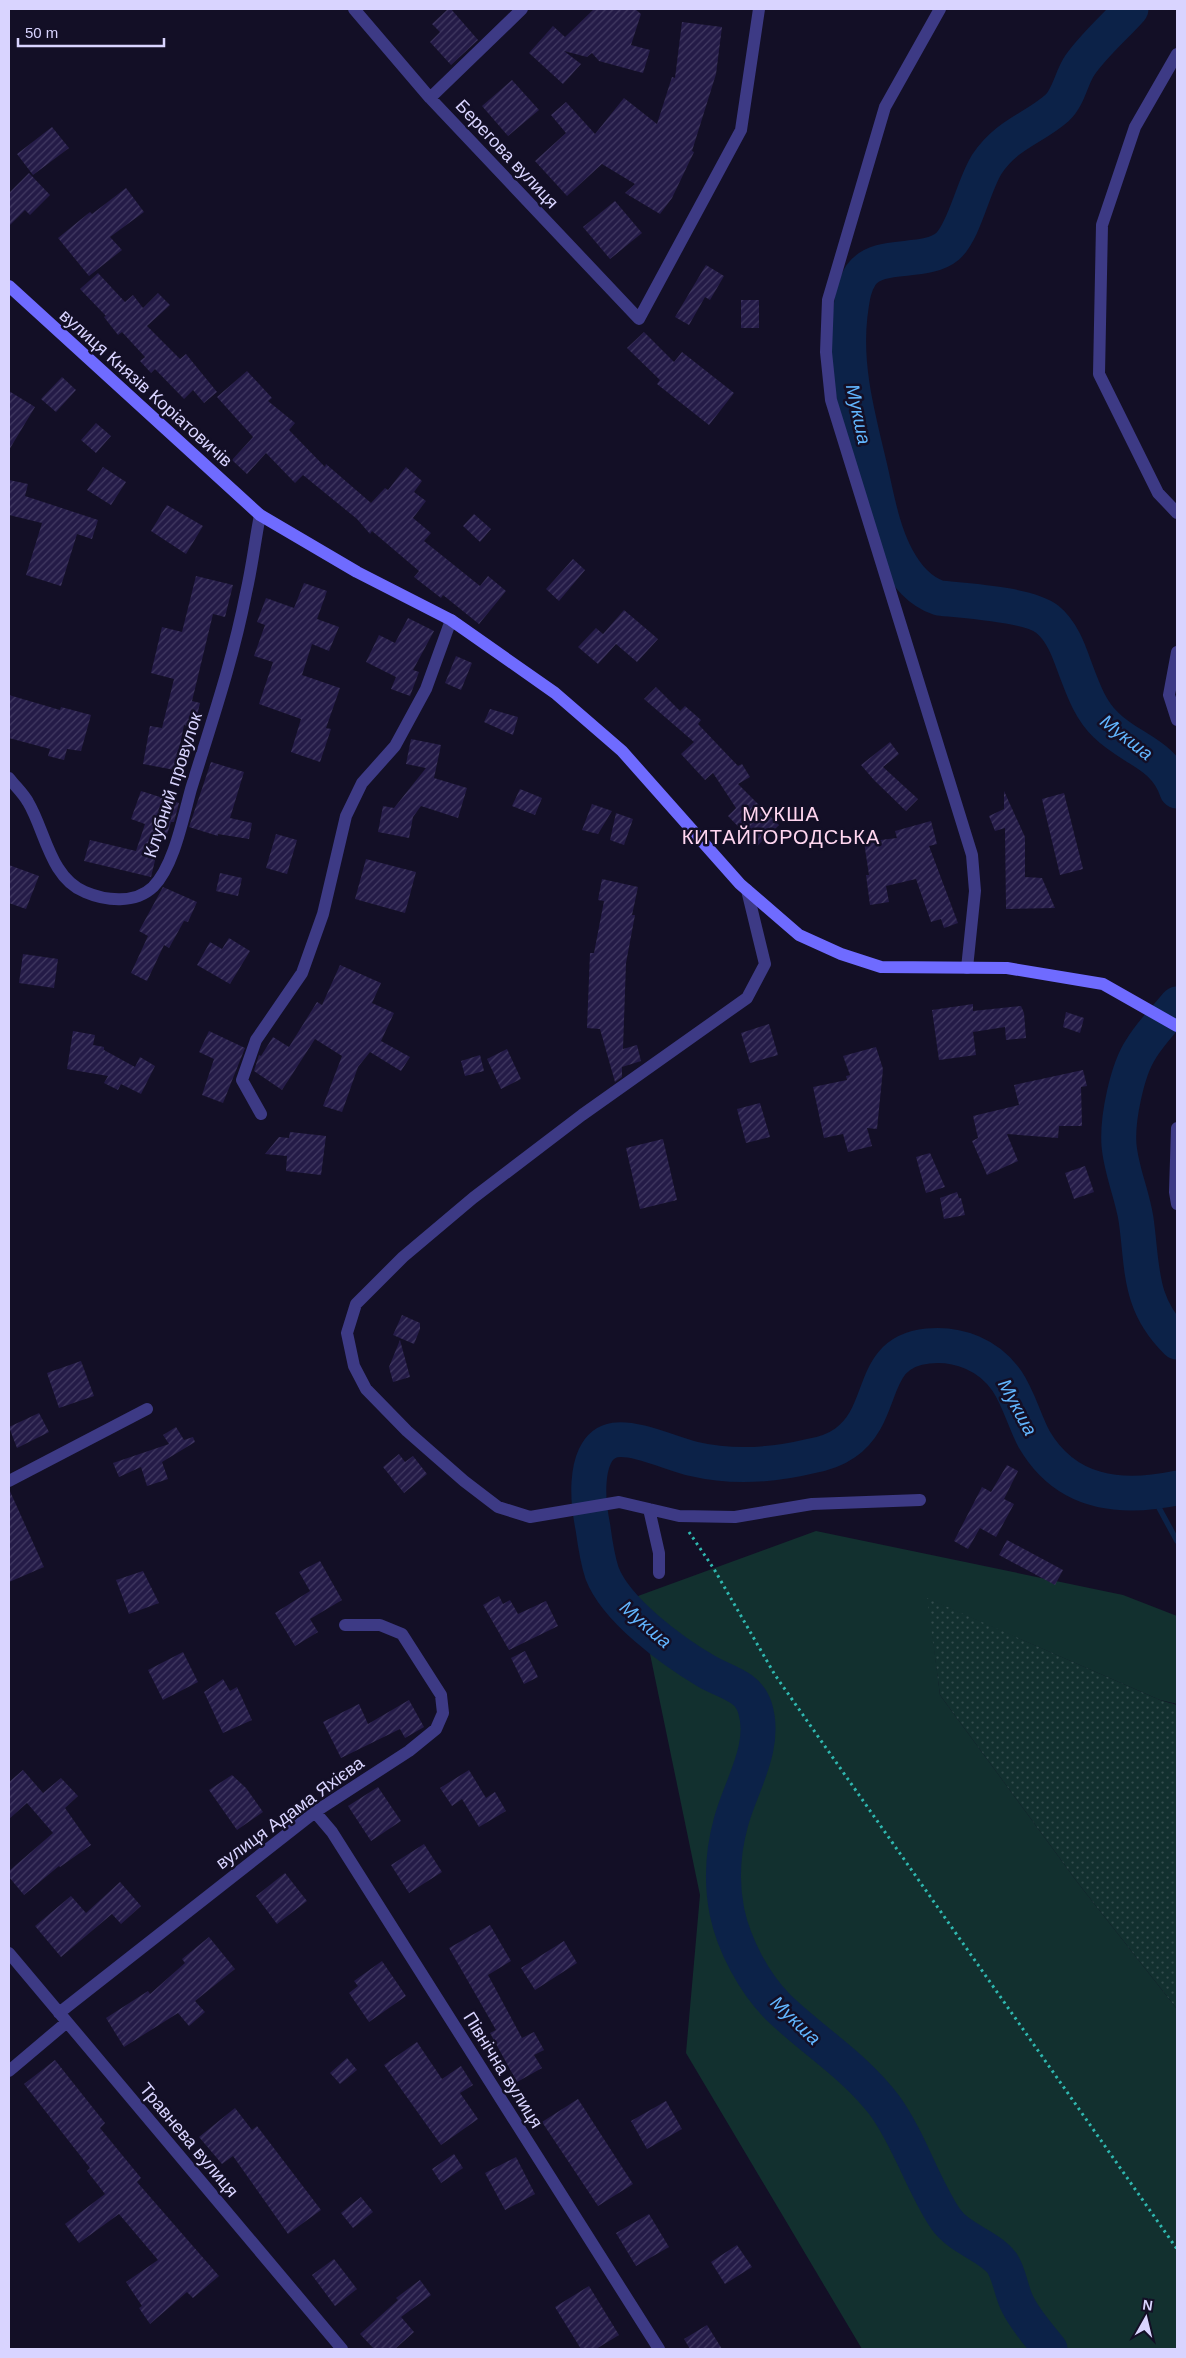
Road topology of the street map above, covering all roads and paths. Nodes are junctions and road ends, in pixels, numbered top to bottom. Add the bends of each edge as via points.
1 (354, 9) edge
2 (522, 9) edge
3 (759, 9) edge
4 (940, 9) edge
5 (1177, 54) edge
6 (430, 98) junction
7 (9, 286) edge
8 (1177, 513) edge
9 (260, 515) junction
10 (451, 620) junction
11 (1177, 652) edge
12 (1177, 720) edge
13 (9, 778) edge
14 (747, 890) junction
15 (967, 968) junction
16 (1177, 1026) edge
17 (261, 1114) dead end
18 (1177, 1128) edge
19 (1177, 1204) edge
20 (147, 1409) dead end
21 (9, 1481) edge
22 (920, 1500) dead end
23 (650, 1509) junction
24 (679, 1516) junction
25 (659, 1573) dead end
26 (346, 1625) dead end
27 (315, 1812) junction
28 (9, 1953) edge
29 (63, 2018) junction
30 (9, 2070) edge
31 (1177, 2249) edge
32 (342, 2349) edge
33 (659, 2349) edge

1 - 6 street, Берегова вулиця
2 - 6 street
3 - 6 street, Берегова вулиця via 742,130 639,319
4 - 15 street via 893,92 878,128 828,300 826,352 831,400 972,856 975,891
5 - 8 street via 1135,127 1102,225 1099,374 1158,493
7 - 9 main road, вулиця Князів Коріатовичів
9 - 10 main road, вулиця Князів Коріатовичів via 357,572
9 - 13 street, Клубний провулок via 246,594 227,672 176,840 166,868 152,887 133,899 110,899 84,892 71,883 54,862 28,801
10 - 14 main road, вулиця Князів Коріатовичів via 555,693 622,751
10 - 17 street via 426,689 395,746 362,783 346,816 323,914 302,973 256,1040 242,1080
11 - 12 street via 1170,695
14 - 15 main road, вулиця Князів Коріатовичів via 799,934 841,954 881,967
14 - 23 street via 765,964 748,998 582,1115 466,1204 356,1304 347,1333 354,1366 366,1389 464,1481 498,1507 530,1517 619,1502
15 - 16 main road, вулиця Князів Коріатовичів via 1007,968 1103,984
18 - 19 street
20 - 21 street
22 - 24 street via 812,1504 735,1517
23 - 24 street
23 - 25 street via 659,1554
24 - 31 path via 714,1569 775,1675
26 - 27 street, вулиця Адама Яхієва via 380,1625 402,1634 441,1695 443,1713 436,1729 409,1751
27 - 29 street, вулиця Адама Яхієва
27 - 33 street, Північна вулиця via 332,1832
28 - 29 street, Травнева вулиця
29 - 30 street, вулиця Адама Яхієва
29 - 32 street, Травнева вулиця

